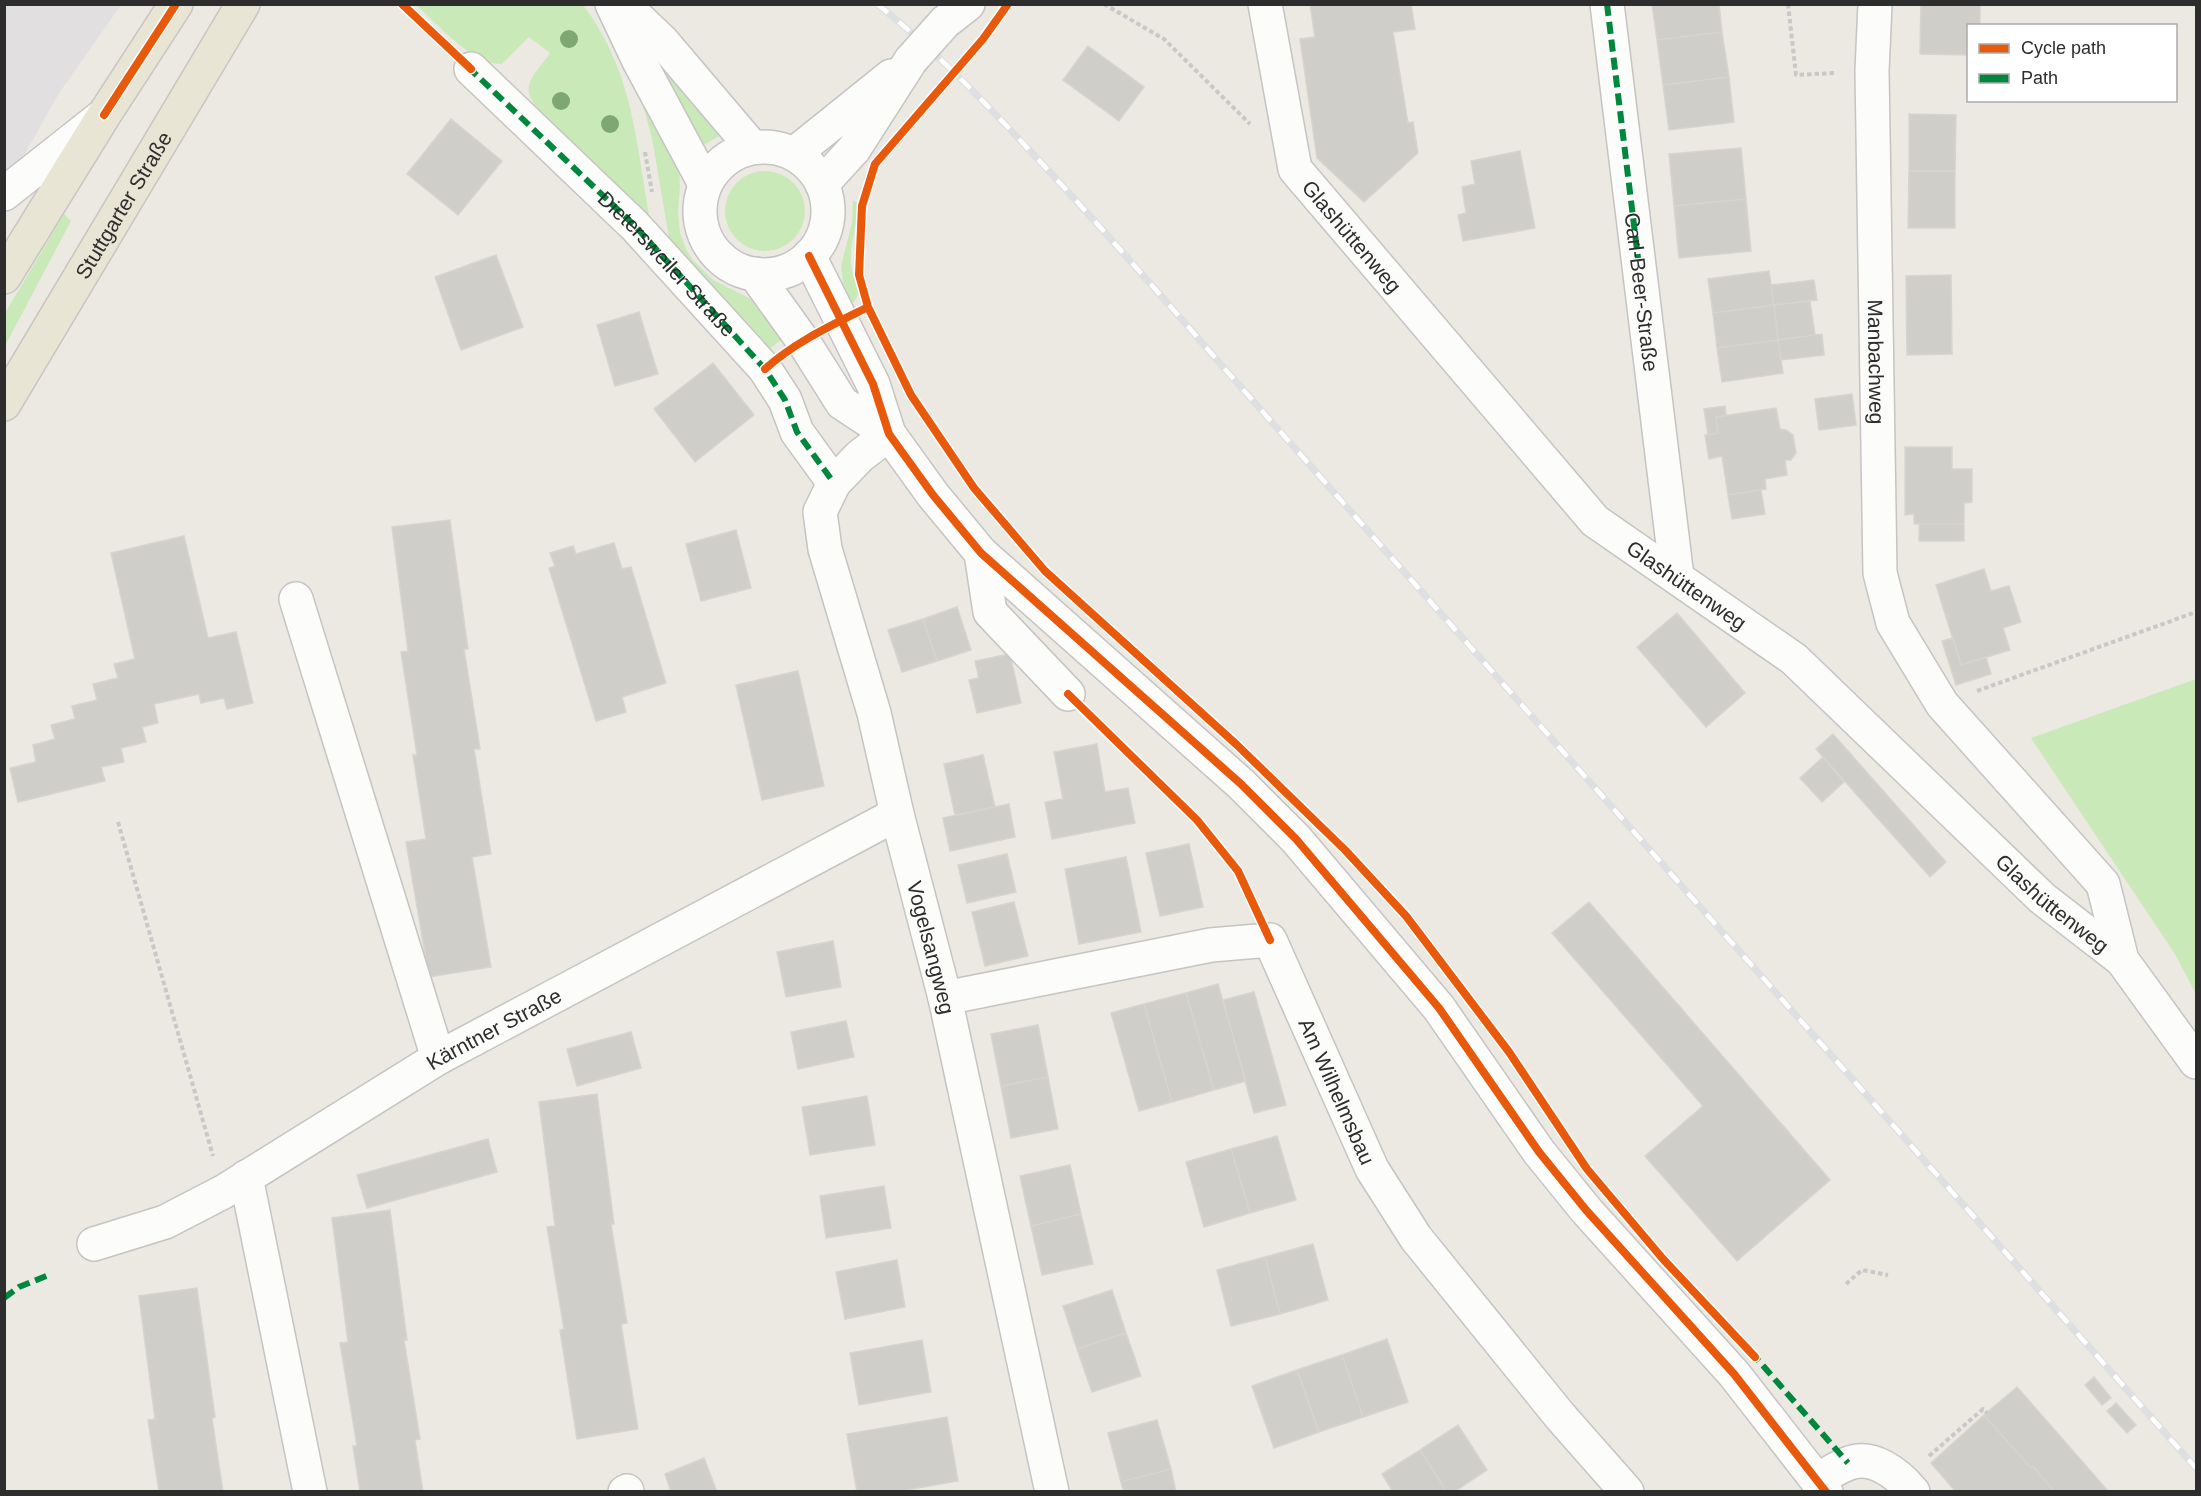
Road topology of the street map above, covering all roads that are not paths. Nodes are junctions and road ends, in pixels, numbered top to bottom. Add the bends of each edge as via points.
1 (176, 4) edge
2 (243, 4) edge
3 (612, 4) edge
4 (624, 4) edge
5 (1265, 4) edge
6 (1607, 4) edge
7 (1875, 4) edge
8 (955, 10) edge
9 (911, 60) junction
10 (471, 69) dead end
11 (104, 115) junction
12 (752, 147) junction
13 (794, 154) junction
14 (705, 184) junction
15 (822, 184) junction
16 (4, 194) edge
17 (809, 256) junction
18 (755, 274) junction
19 (4, 277) edge
20 (4, 404) edge
21 (889, 434) junction
22 (834, 483) junction
23 (981, 553) junction
24 (1677, 577) junction
25 (296, 599) dead end
26 (1068, 694) dead end
27 (1942, 704) joint
28 (897, 814) junction
29 (2122, 960) junction
30 (945, 998) junction
31 (438, 1058) junction
32 (2196, 1062) edge
33 (235, 1184) junction
34 (94, 1244) dead end
35 (1821, 1486) edge
36 (310, 1491) edge
37 (1052, 1491) edge
38 (1627, 1491) edge
39 (1913, 1491) edge

1 - 11 main road
2 - 20 main road, Stuttgarter Straße
3 - 14 street
4 - 12 street via 662,41
5 - 24 street, Glashüttenweg via 1295,169 1595,521
6 - 24 street, Carl-Beer-Straße
7 - 27 street, Manbachweg via 1872,71 1880,573 1893,622
8 - 9 street, bridge
9 - 13 street
9 - 15 street via 854,149
10 - 22 street, Dietersweiler Straße via 635,225 765,369 785,400 797,432
11 - 16 street
11 - 19 main road
12 - 13 street via 773,147
12 - 14 street via 732,154 716,167
13 - 15 street
14 - 18 street via 700,203 701,223 708,242 736,269
15 - 17 street via 827,222 821,240
17 - 18 street via 793,268 775,274
17 - 21 street via 873,384
18 - 21 street via 842,403
21 - 22 street, Vogelsangweg
21 - 23 street
22 - 28 street, Vogelsangweg via 820,512 825,549 874,713
23 - 26 street via 990,612
23 - 35 street via 1241,784 1296,839 1439,1008 1539,1152 1586,1210 1734,1374
24 - 29 street, Glashüttenweg via 1794,659 2042,897
25 - 31 street
27 - 29 street, Glashüttenweg via 2103,884
28 - 30 street, Vogelsangweg
28 - 31 street, Kärntner Straße
29 - 32 street, Glashüttenweg
30 - 37 street, Vogelsangweg
30 - 38 street, Am Wilhelmsbau via 1210,945 1270,940 1378,1179 1423,1247 1560,1416
31 - 33 street, Kärntner Straße
33 - 34 street, Kärntner Straße via 165,1222
33 - 36 street
35 - 39 street via 1848,1463 1867,1461 1886,1468

